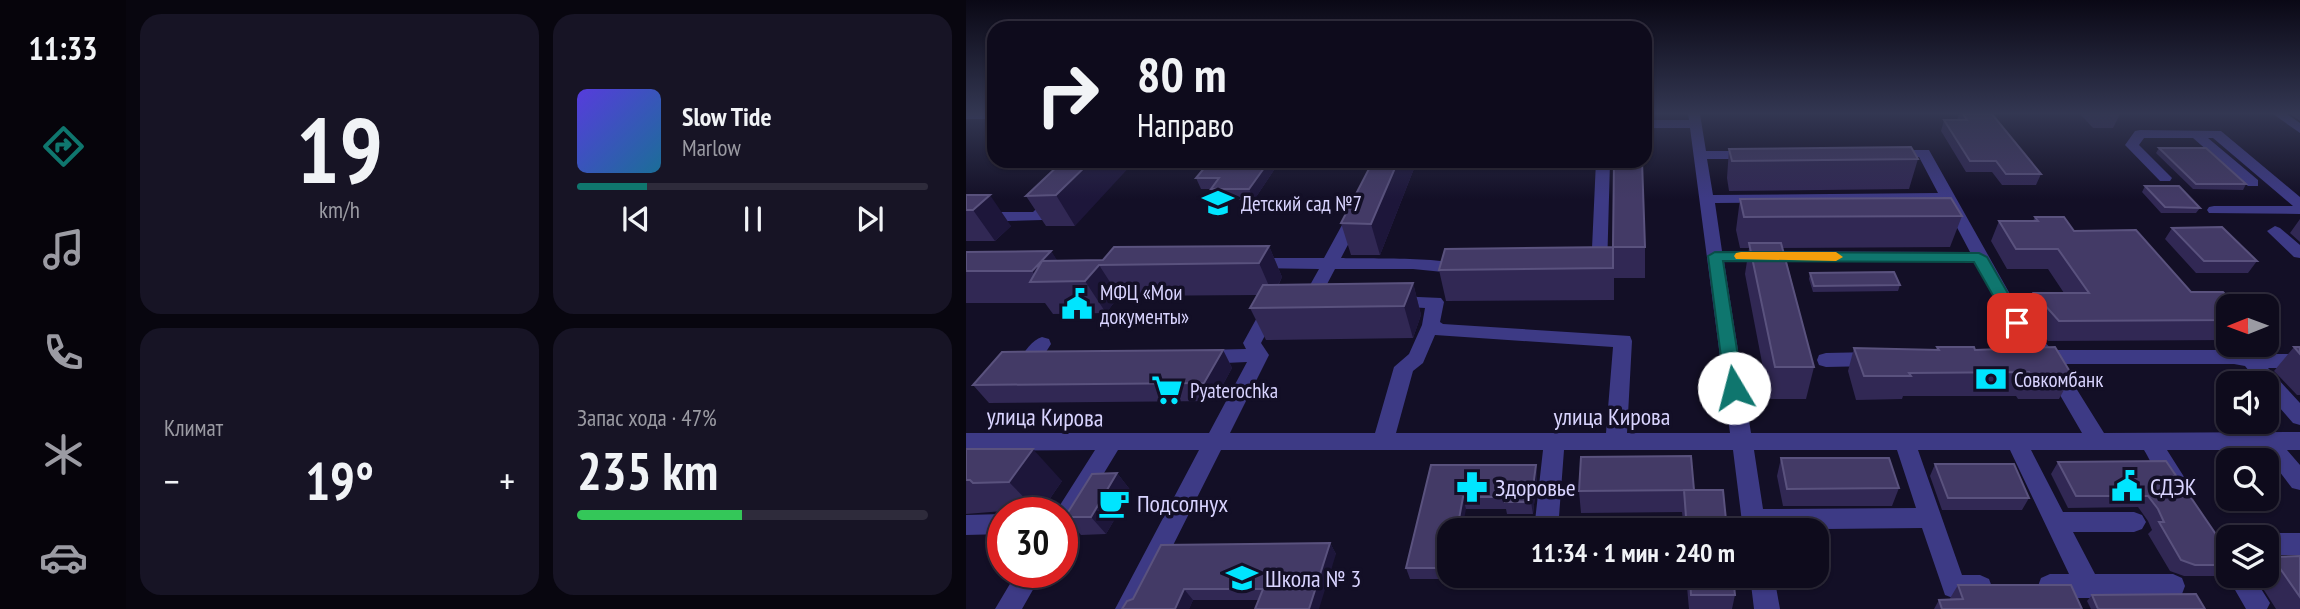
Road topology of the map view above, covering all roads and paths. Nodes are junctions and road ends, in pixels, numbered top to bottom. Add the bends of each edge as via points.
1 (1698, 142) edge
2 (2134, 142) edge
3 (2206, 142) edge
4 (2226, 142) edge
5 (1870, 154) edge
6 (1700, 155) junction
7 (1762, 155) edge
8 (1603, 168) edge
9 (2165, 177) dead end
10 (2253, 183) dead end
11 (1066, 189) edge
12 (1366, 195) edge
13 (1947, 197) junction
14 (1707, 199) junction
15 (2300, 204) edge
16 (2214, 210) dead end
17 (2300, 210) edge
18 (966, 217) edge
19 (2275, 231) dead end
20 (2300, 253) edge
21 (1715, 256) junction
22 (1979, 257) junction
23 (1329, 262) junction
24 (1234, 263) edge
25 (1476, 269) edge
26 (1587, 270) edge
27 (1309, 303) junction
28 (1334, 303) edge
29 (1372, 303) edge
30 (1432, 325) junction
31 (1042, 344) dead end
32 (1260, 355) junction
33 (1178, 357) edge
34 (2021, 357) edge
35 (2047, 357) junction
36 (1826, 359) dead end
37 (1889, 359) edge
38 (1056, 360) edge
39 (2251, 361) junction
40 (2300, 361) edge
41 (2300, 417) edge
42 (1616, 441) junction
43 (2268, 441) junction
44 (2300, 441) edge
45 (966, 442) edge
46 (2017, 442) junction
47 (2099, 442) junction
48 (2150, 442) junction
49 (1382, 443) junction
50 (1554, 443) junction
51 (1742, 443) junction
52 (1905, 443) junction
53 (1111, 444) junction
54 (1214, 444) junction
55 (2300, 481) edge
56 (2184, 494) edge
57 (1078, 497) edge
58 (1547, 518) edge
59 (1753, 518) edge
60 (1930, 518) junction
61 (1829, 521) edge
62 (2056, 522) junction
63 (2134, 522) dead end
64 (987, 524) edge
65 (966, 525) edge
66 (2279, 544) edge
67 (2300, 544) edge
68 (2088, 586) junction
69 (2173, 586) dead end
70 (1021, 588) edge
71 (1764, 588) edge
72 (2247, 588) edge
73 (2257, 603) dead end
74 (1009, 609) edge
75 (1128, 609) edge
76 (1767, 609) edge

1 - 6 street
2 - 9 street
3 - 10 street
4 - 15 street
5 - 13 street via 1924,153
6 - 7 street
6 - 14 street
8 - 26 street via 1601,270
11 - 18 street via 1037,217
12 - 23 street
13 - 14 street
13 - 22 street
14 - 21 street
16 - 17 street
19 - 20 street
21 - 22 street
21 - 51 street
22 - 35 street via 2017,323
23 - 24 street
23 - 25 street
23 - 27 street
27 - 28 street
27 - 32 street via 1270,307 1252,344
29 - 30 street via 1435,302
30 - 42 street via 1439,330 1623,341
30 - 49 street via 1416,358 1404,367
31 - 38 street via 1028,361
32 - 33 street
32 - 54 street
34 - 35 street
35 - 39 street via 2234,357
35 - 47 street
36 - 37 street
39 - 40 street
39 - 41 street
42 - 50 street, улица Кирова
42 - 51 street, улица Кирова
43 - 44 street, улица Кирова
43 - 48 street, улица Кирова
43 - 55 street
45 - 53 street, улица Кирова
46 - 47 street, улица Кирова
46 - 52 street, улица Кирова
46 - 62 street
47 - 48 street, улица Кирова
48 - 56 street
49 - 50 street, улица Кирова
49 - 54 street, улица Кирова
50 - 58 street
51 - 52 street, улица Кирова
51 - 59 street
52 - 60 street
53 - 54 street, улица Кирова
53 - 57 street
54 - 75 street
60 - 61 street
60 - 68 street via 1954,587
62 - 63 street
62 - 68 street
64 - 65 street
66 - 67 street
68 - 69 street
70 - 74 street
71 - 76 street
72 - 73 street

